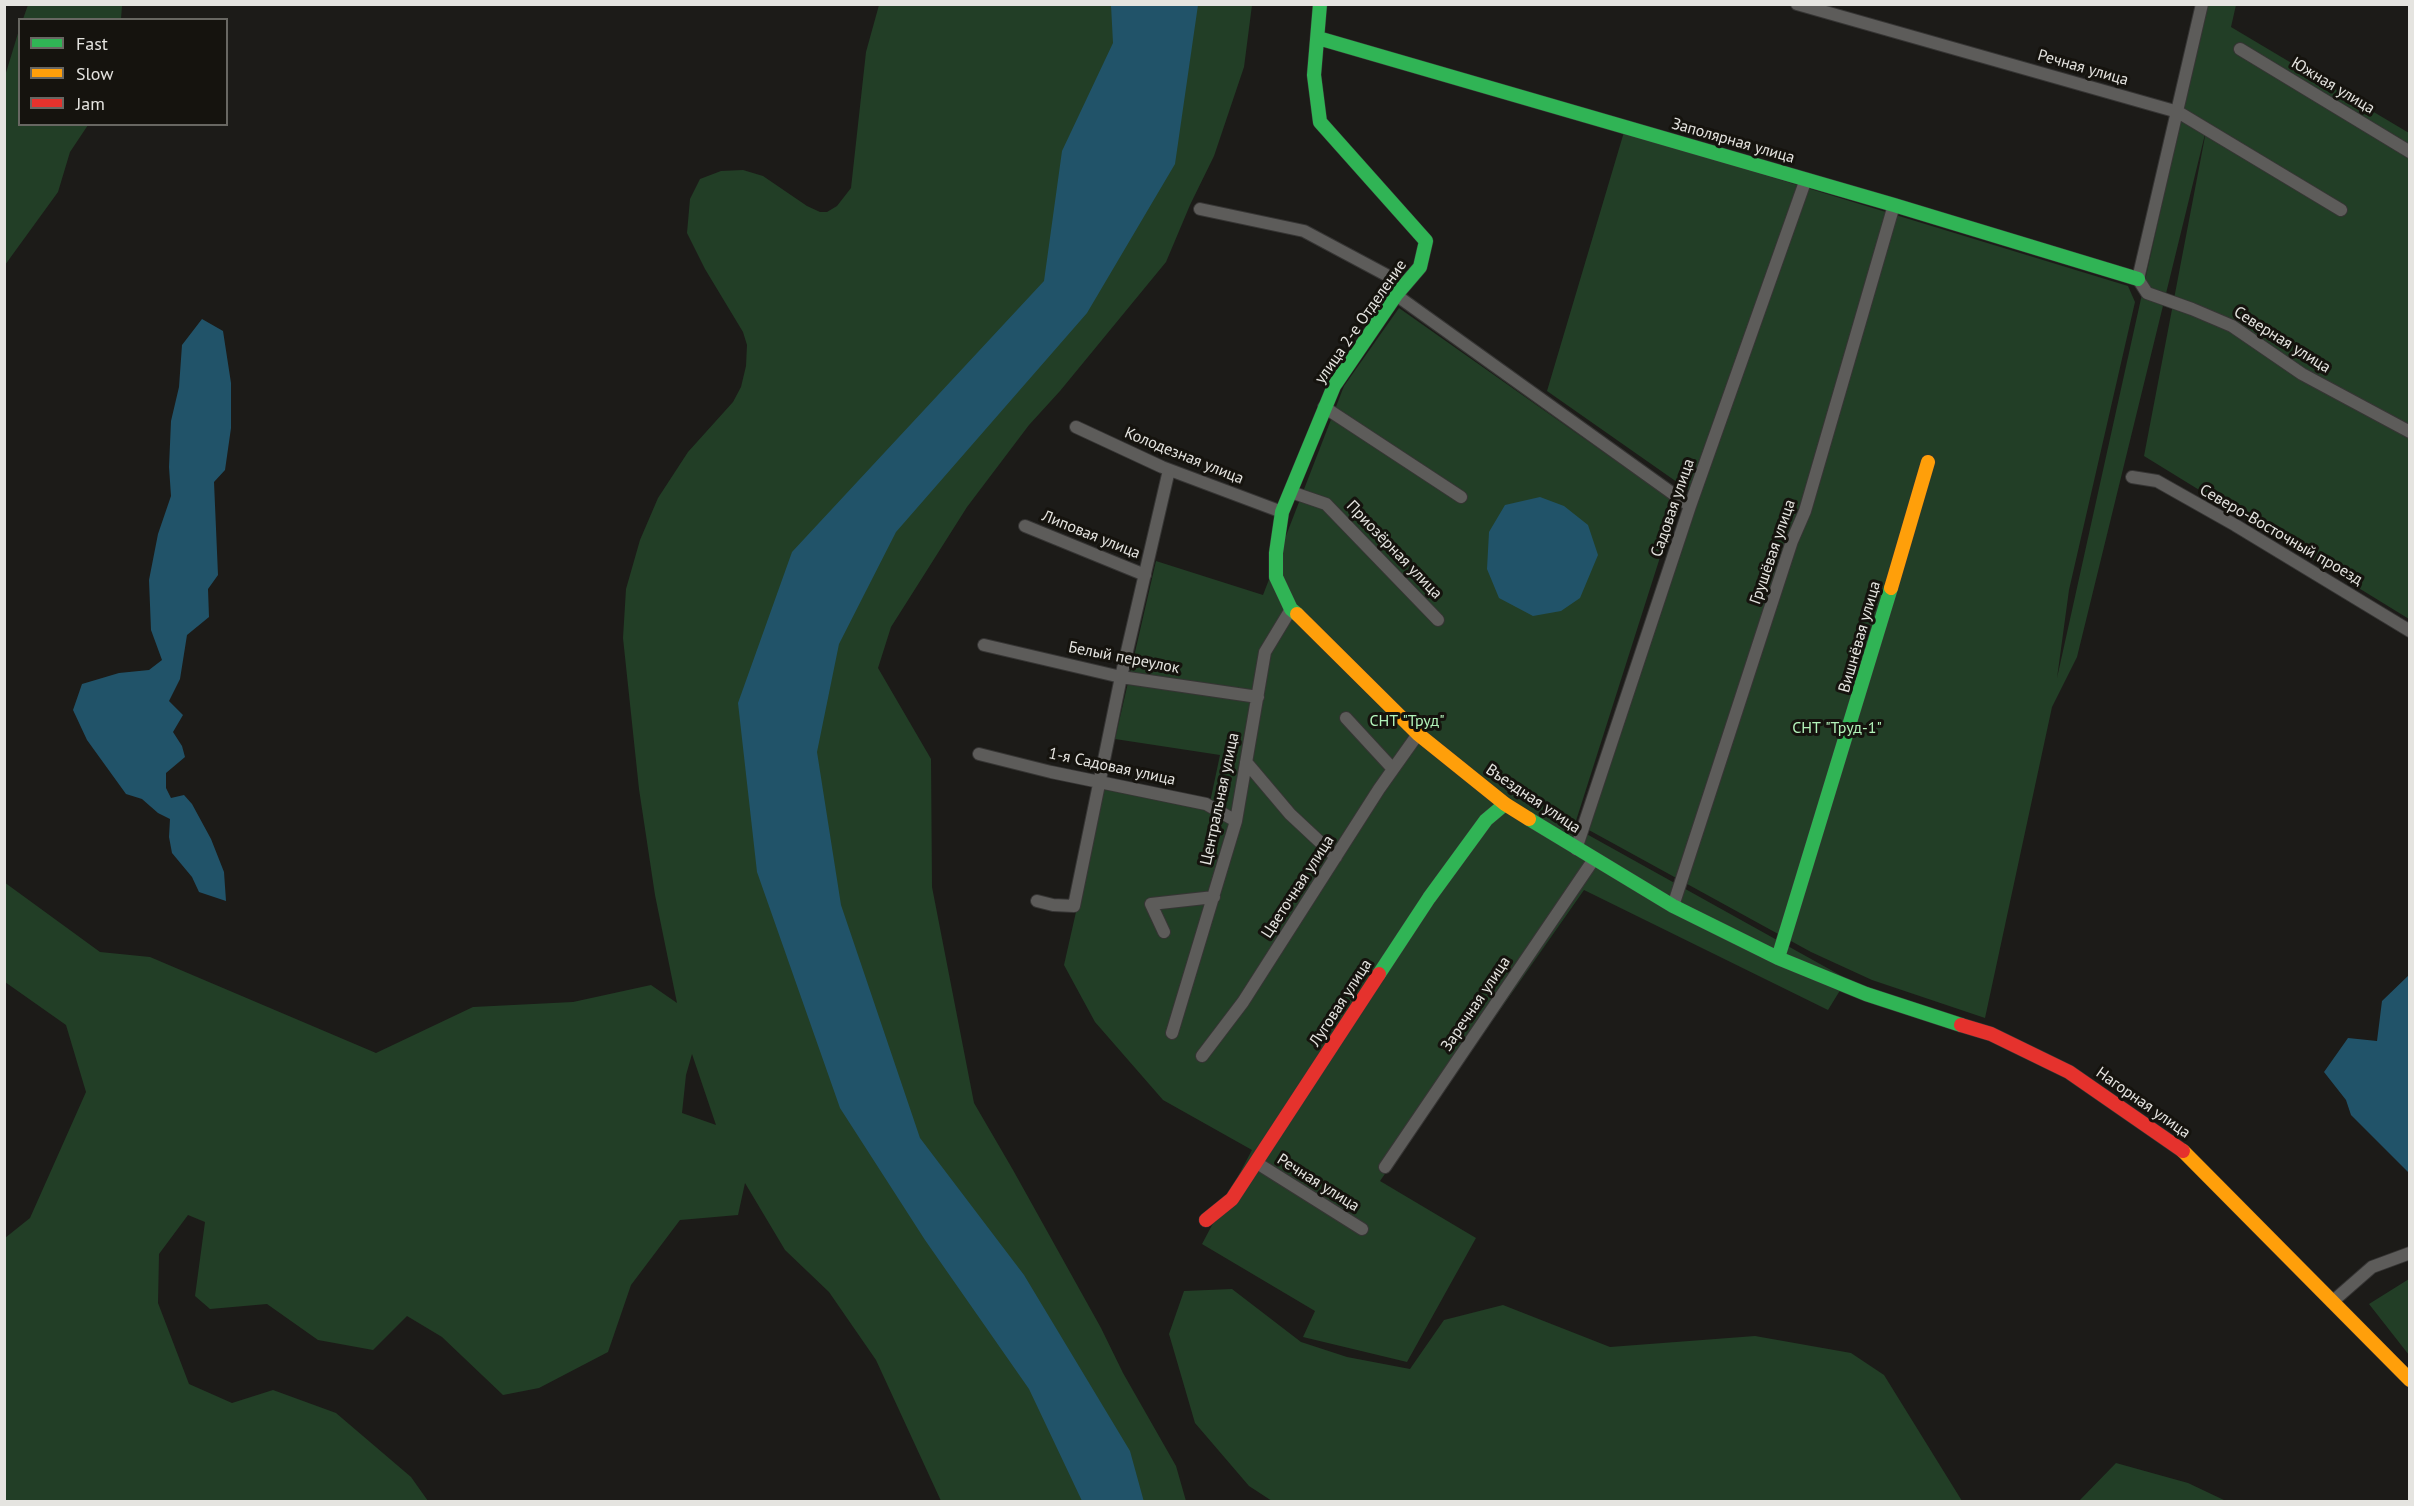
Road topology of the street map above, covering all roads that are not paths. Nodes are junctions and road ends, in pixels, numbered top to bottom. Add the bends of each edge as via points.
1 (1320, 4) edge
2 (1797, 4) edge
3 (2202, 4) edge
4 (1318, 38) junction
5 (2240, 49) dead end
6 (2178, 112) junction
7 (2409, 152) edge
8 (1806, 179) junction
9 (1894, 205) junction
10 (1200, 209) dead end
11 (2341, 210) dead end
12 (2138, 279) junction
13 (1396, 295) junction
14 (1324, 408) junction
15 (1076, 428) dead end
16 (2409, 432) edge
17 (1928, 462) dead end
18 (1169, 470) junction
19 (2132, 477) dead end
20 (1291, 492) junction
21 (1461, 497) dead end
22 (1690, 506) junction
23 (1282, 512) junction
24 (1025, 526) dead end
25 (1145, 575) junction
26 (1291, 609) junction
27 (1438, 620) dead end
28 (2409, 631) edge
29 (984, 645) dead end
30 (1121, 677) junction
31 (1258, 697) junction
32 (1346, 718) dead end
33 (1418, 734) junction
34 (979, 754) dead end
35 (1246, 762) junction
36 (1393, 769) junction
37 (1100, 781) junction
38 (1505, 804) junction
39 (1236, 821) junction
40 (1576, 849) junction
41 (1336, 857) junction
42 (1594, 859) junction
43 (1214, 897) junction
44 (1037, 901) dead end
45 (1673, 906) junction
46 (1164, 933) dead end
47 (1778, 958) junction
48 (1821, 974) joint
49 (1172, 1033) dead end
50 (1202, 1056) dead end
51 (1257, 1164) junction
52 (1385, 1167) dead end
53 (1206, 1220) dead end
54 (1362, 1230) dead end
55 (2409, 1253) edge
56 (2332, 1302) junction
57 (2409, 1380) edge

1 - 4 street, улица 2-е Отделение
2 - 6 street, Речная улица
3 - 6 street
4 - 8 street, Заполярная улица
4 - 13 street, улица 2-е Отделение via 1314,75 1320,122 1426,241 1420,267
5 - 7 street, Южная улица
6 - 11 street, Речная улица
6 - 12 street
8 - 9 street, Заполярная улица
8 - 22 street, Садовая улица
9 - 12 street, Заполярная улица
9 - 45 street, Грушёвая улица via 1805,512 1792,541
10 - 13 street via 1304,231 1392,279
12 - 16 street, Северная улица via 2147,293 2232,326 2302,374
13 - 14 street, улица 2-е Отделение via 1334,386
13 - 22 street
14 - 20 street, улица 2-е Отделение
14 - 21 street
15 - 18 street, Колодезная улица
17 - 47 street, Вишнёвая улица
18 - 23 street, Колодезная улица
18 - 25 street
19 - 28 street, Северо-Восточный проезд via 2157,481 2206,508
20 - 23 street, улица 2-е Отделение
20 - 27 street, Приозёрная улица via 1326,504
22 - 40 street, Садовая улица
23 - 26 street, Въездная улица via 1276,577
24 - 25 street, Липовая улица
25 - 30 street
26 - 31 street, Центральная улица via 1265,652
26 - 33 street, Въездная улица
29 - 30 street, Белый переулок
30 - 31 street, Белый переулок
30 - 37 street
31 - 35 street, Центральная улица
32 - 36 street
33 - 36 street, Цветочная улица
33 - 38 street, Въездная улица
34 - 37 street, 1-я Садовая улица
35 - 39 street, Центральная улица
35 - 41 street via 1290,814
36 - 41 street, Цветочная улица
37 - 39 street, 1-я Садовая улица via 1206,804
37 - 44 street via 1074,906
38 - 40 street, Въездная улица
38 - 51 street, Луговая улица via 1486,820 1429,898
39 - 43 street, Центральная улица
40 - 42 street, Въездная улица
41 - 50 street, Цветочная улица via 1243,1002
42 - 45 street, Въездная улица
42 - 52 street, Заречная улица
43 - 46 street via 1151,904
43 - 49 street, Центральная улица
45 - 47 street, Въездная улица
47 - 48 street, Въездная улица
48 - 56 street, Нагорная улица via 1866,994 1989,1033 2069,1072 2181,1148
51 - 53 street, Луговая улица via 1232,1199
51 - 54 street, Речная улица
55 - 56 street via 2372,1267
56 - 57 street, Нагорная улица

